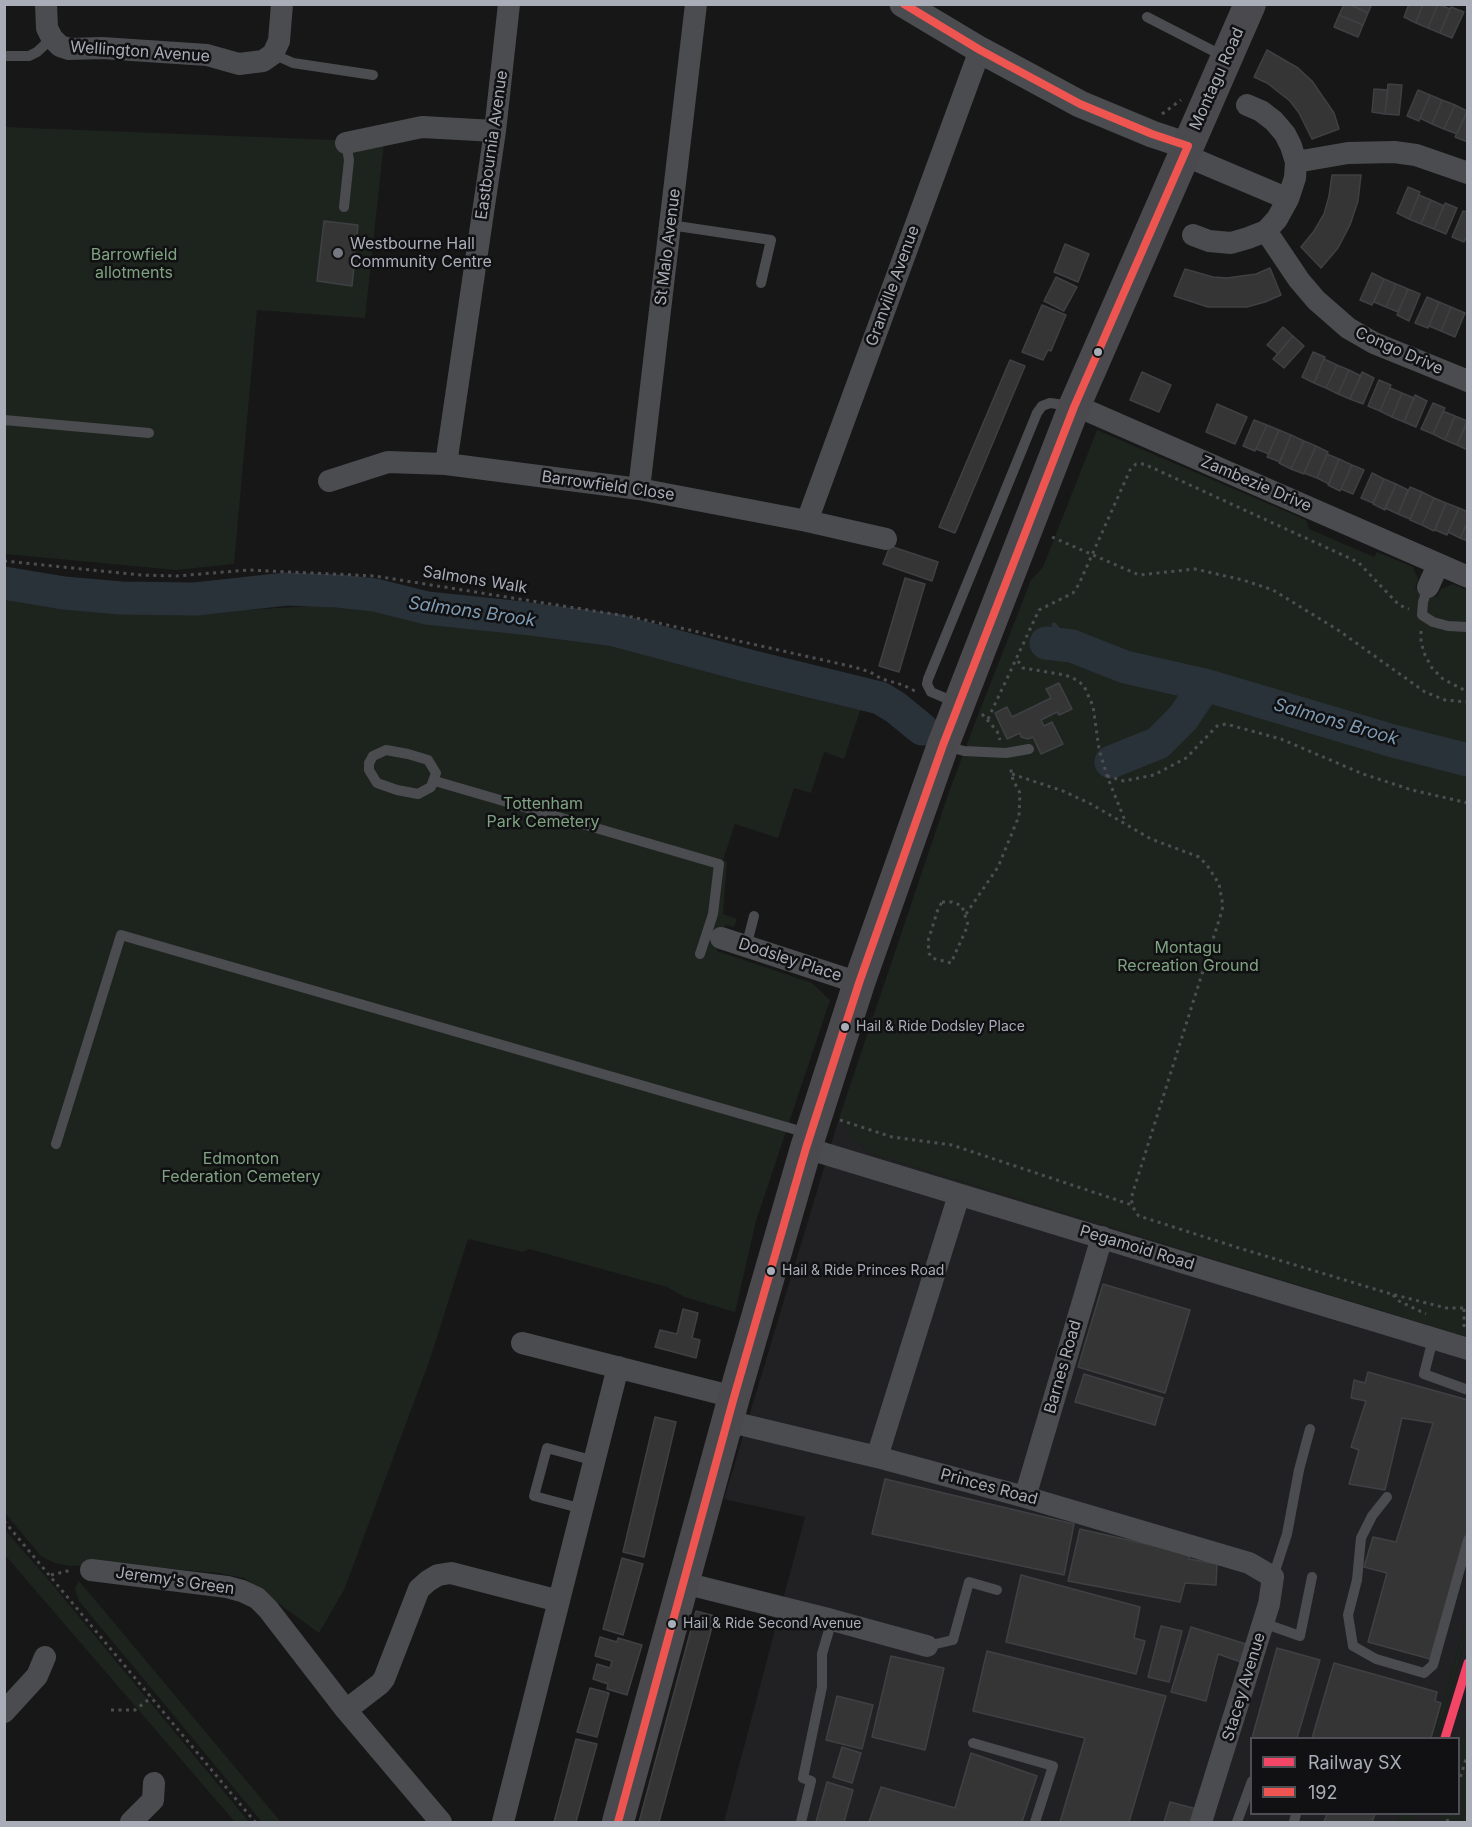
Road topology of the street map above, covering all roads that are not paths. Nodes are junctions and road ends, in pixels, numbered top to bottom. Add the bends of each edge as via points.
1 (46, 4) edge
2 (282, 4) edge
3 (509, 4) edge
4 (696, 4) edge
5 (903, 4) edge
6 (1250, 4) edge
7 (1147, 17) dead end
8 (56, 42) junction
9 (980, 50) junction
10 (273, 54) junction
11 (4, 56) edge
12 (1226, 57) junction
13 (373, 75) dead end
14 (1247, 105) dead end
15 (495, 130) junction
16 (346, 143) joint
17 (1186, 150) junction
18 (1296, 162) junction
19 (1467, 173) edge
20 (1288, 199) junction
21 (344, 207) dead end
22 (670, 225) junction
23 (1266, 231) junction
24 (1193, 235) dead end
25 (761, 283) dead end
26 (1467, 381) edge
27 (1074, 407) junction
28 (4, 420) edge
29 (149, 433) dead end
30 (446, 464) junction
31 (329, 481) dead end
32 (639, 489) junction
33 (807, 521) junction
34 (886, 539) dead end
35 (1438, 565) junction
36 (1467, 577) edge
37 (1428, 587) joint
38 (1467, 627) edge
39 (968, 706) junction
40 (943, 745) junction
41 (1029, 749) dead end
42 (435, 781) junction
43 (754, 916) dead end
44 (714, 936) junction
45 (747, 946) junction
46 (700, 954) dead end
47 (859, 983) junction
48 (816, 1134) junction
49 (56, 1144) dead end
50 (959, 1195) junction
51 (1102, 1237) junction
52 (1433, 1339) junction
53 (1466, 1342) edge
54 (522, 1343) dead end
55 (618, 1368) junction
56 (1467, 1390) edge
57 (731, 1409) junction
58 (1310, 1429) dead end
59 (877, 1457) junction
60 (595, 1461) junction
61 (1025, 1497) junction
62 (1387, 1497) dead end
63 (583, 1509) junction
64 (1467, 1540) edge
65 (91, 1570) dead end
66 (1273, 1577) junction
67 (1312, 1577) dead end
68 (684, 1583) junction
69 (997, 1590) dead end
70 (559, 1601) junction
71 (832, 1620) junction
72 (1263, 1623) junction
73 (927, 1646) joint
74 (45, 1670) dead end
75 (346, 1710) junction
76 (4, 1712) edge
77 (973, 1743) dead end
78 (1250, 1784) edge
79 (159, 1796) dead end
80 (131, 1822) edge
81 (441, 1822) edge
82 (503, 1822) edge
83 (618, 1822) edge
84 (801, 1822) edge
85 (1035, 1822) edge
86 (1202, 1822) edge
87 (1238, 1822) edge

1 - 8 street via 47,28
2 - 10 street via 279,41
3 - 15 street, Eastbournia Avenue
4 - 22 street, St Malo Avenue
5 - 9 street
6 - 12 main road, Montagu Road
7 - 12 lane
8 - 10 street, Wellington Avenue via 69,49 207,55 239,64 263,62
8 - 11 lane via 29,56
9 - 17 street via 1080,104
9 - 33 street, Granville Avenue
10 - 13 lane via 293,63
12 - 17 main road, Montagu Road
14 - 18 street via 1275,121 1286,134
15 - 16 street via 422,127
15 - 30 street, Eastbournia Avenue
16 - 21 lane via 349,160
17 - 20 street
17 - 27 main road, Montagu Road
18 - 19 street via 1348,153 1394,152 1416,155
18 - 20 street
20 - 23 street
22 - 25 lane via 771,240
22 - 32 street, St Malo Avenue
23 - 24 street via 1231,243
23 - 26 street, Congo Drive via 1299,280 1348,328 1374,343
27 - 35 street, Zambezie Drive
27 - 39 main road, Montagu Road
27 - 39 lane via 1050,403 1037,413 928,679 931,692
28 - 29 lane
30 - 31 street, Barrowfield Close via 388,462
30 - 32 street, Barrowfield Close
32 - 33 street, Barrowfield Close
33 - 34 street, Barrowfield Close
35 - 36 street, Zambezie Drive
35 - 37 street
37 - 38 lane via 1422,615 1433,622
39 - 40 main road, Montagu Road
40 - 41 lane via 964,751 1006,753
40 - 47 main road, Montagu Road
42 - 42 lane via 418,794 397,790 377,783 369,763 373,756 386,750 408,753 428,760 436,773
42 - 44 lane via 719,864
43 - 45 lane
44 - 45 street, Dodsley Place
44 - 46 lane
45 - 47 street, Dodsley Place
47 - 48 main road, Montagu Road
48 - 49 lane via 121,934
48 - 50 street, Pegamoid Road
48 - 57 main road, Montagu Road
50 - 51 street, Pegamoid Road
50 - 59 street
51 - 52 street, Pegamoid Road
51 - 61 street, Barnes Road
52 - 53 street, Pegamoid Road
52 - 56 lane via 1424,1374
54 - 55 street
55 - 57 street
55 - 60 street
57 - 59 street, Princes Road
57 - 68 main road, Montagu Road
58 - 66 lane via 1287,1534
59 - 61 street, Princes Road
60 - 63 street
60 - 63 lane via 547,1448 534,1496
61 - 66 street, Princes Road via 1249,1563
62 - 64 lane via 1361,1538 1357,1580 1348,1615 1353,1646 1376,1659 1424,1673 1433,1665
63 - 70 street
65 - 75 street, Jeremy's Green via 227,1587 257,1598
66 - 72 street, Stacey Avenue
67 - 72 lane via 1300,1636
68 - 71 street
68 - 83 main road, Montagu Road
69 - 73 lane via 969,1582 953,1640
70 - 75 street via 451,1573 438,1575 419,1590 384,1679
70 - 82 street
71 - 73 street
71 - 84 lane via 822,1654 822,1687 803,1778 812,1781
72 - 86 street, Stacey Avenue
74 - 76 street
75 - 81 street, Jeremy's Green
77 - 85 lane via 1053,1766
78 - 87 lane
79 - 80 street

